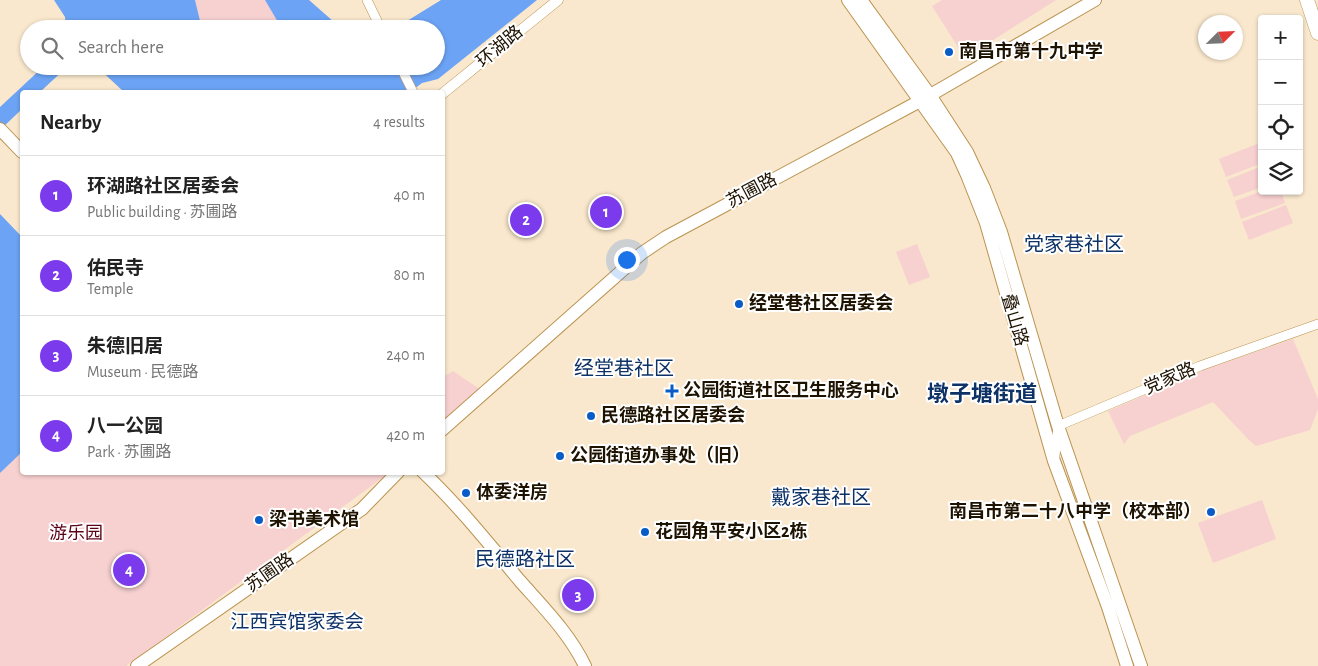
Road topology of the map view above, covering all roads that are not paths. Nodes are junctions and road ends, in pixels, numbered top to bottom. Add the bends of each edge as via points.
1 (367, 0) edge
2 (558, 0) edge
3 (848, 0) edge
4 (861, 0) edge
5 (1095, 0) edge
6 (1307, 0) edge
7 (377, 20) edge
8 (1318, 33) edge
9 (404, 75) edge
10 (412, 90) edge
11 (445, 92) edge
12 (925, 98) junction
13 (3, 131) edge
14 (20, 150) edge
15 (1318, 324) edge
16 (1058, 426) junction
17 (445, 427) edge
18 (1054, 461) junction
19 (395, 475) edge
20 (427, 475) edge
21 (137, 666) edge
22 (584, 666) edge
23 (1127, 666) edge
24 (1141, 666) edge

1 - 7 street
2 - 11 street, 环湖路
3 - 12 main road, 叠山路
4 - 12 main road, 叠山路
5 - 12 main road, 苏圃路
6 - 8 main road
9 - 10 street
12 - 16 main road, 叠山路 via 967,152 984,188
12 - 17 main road, 苏圃路 via 666,237 642,253
12 - 18 main road, 叠山路 via 968,175 986,223
13 - 14 main road
15 - 16 street, 党家路 via 1200,366
16 - 18 street
16 - 24 main road, 叠山路
18 - 23 main road, 叠山路
19 - 21 main road, 苏圃路 via 362,509
20 - 22 main road via 562,629

